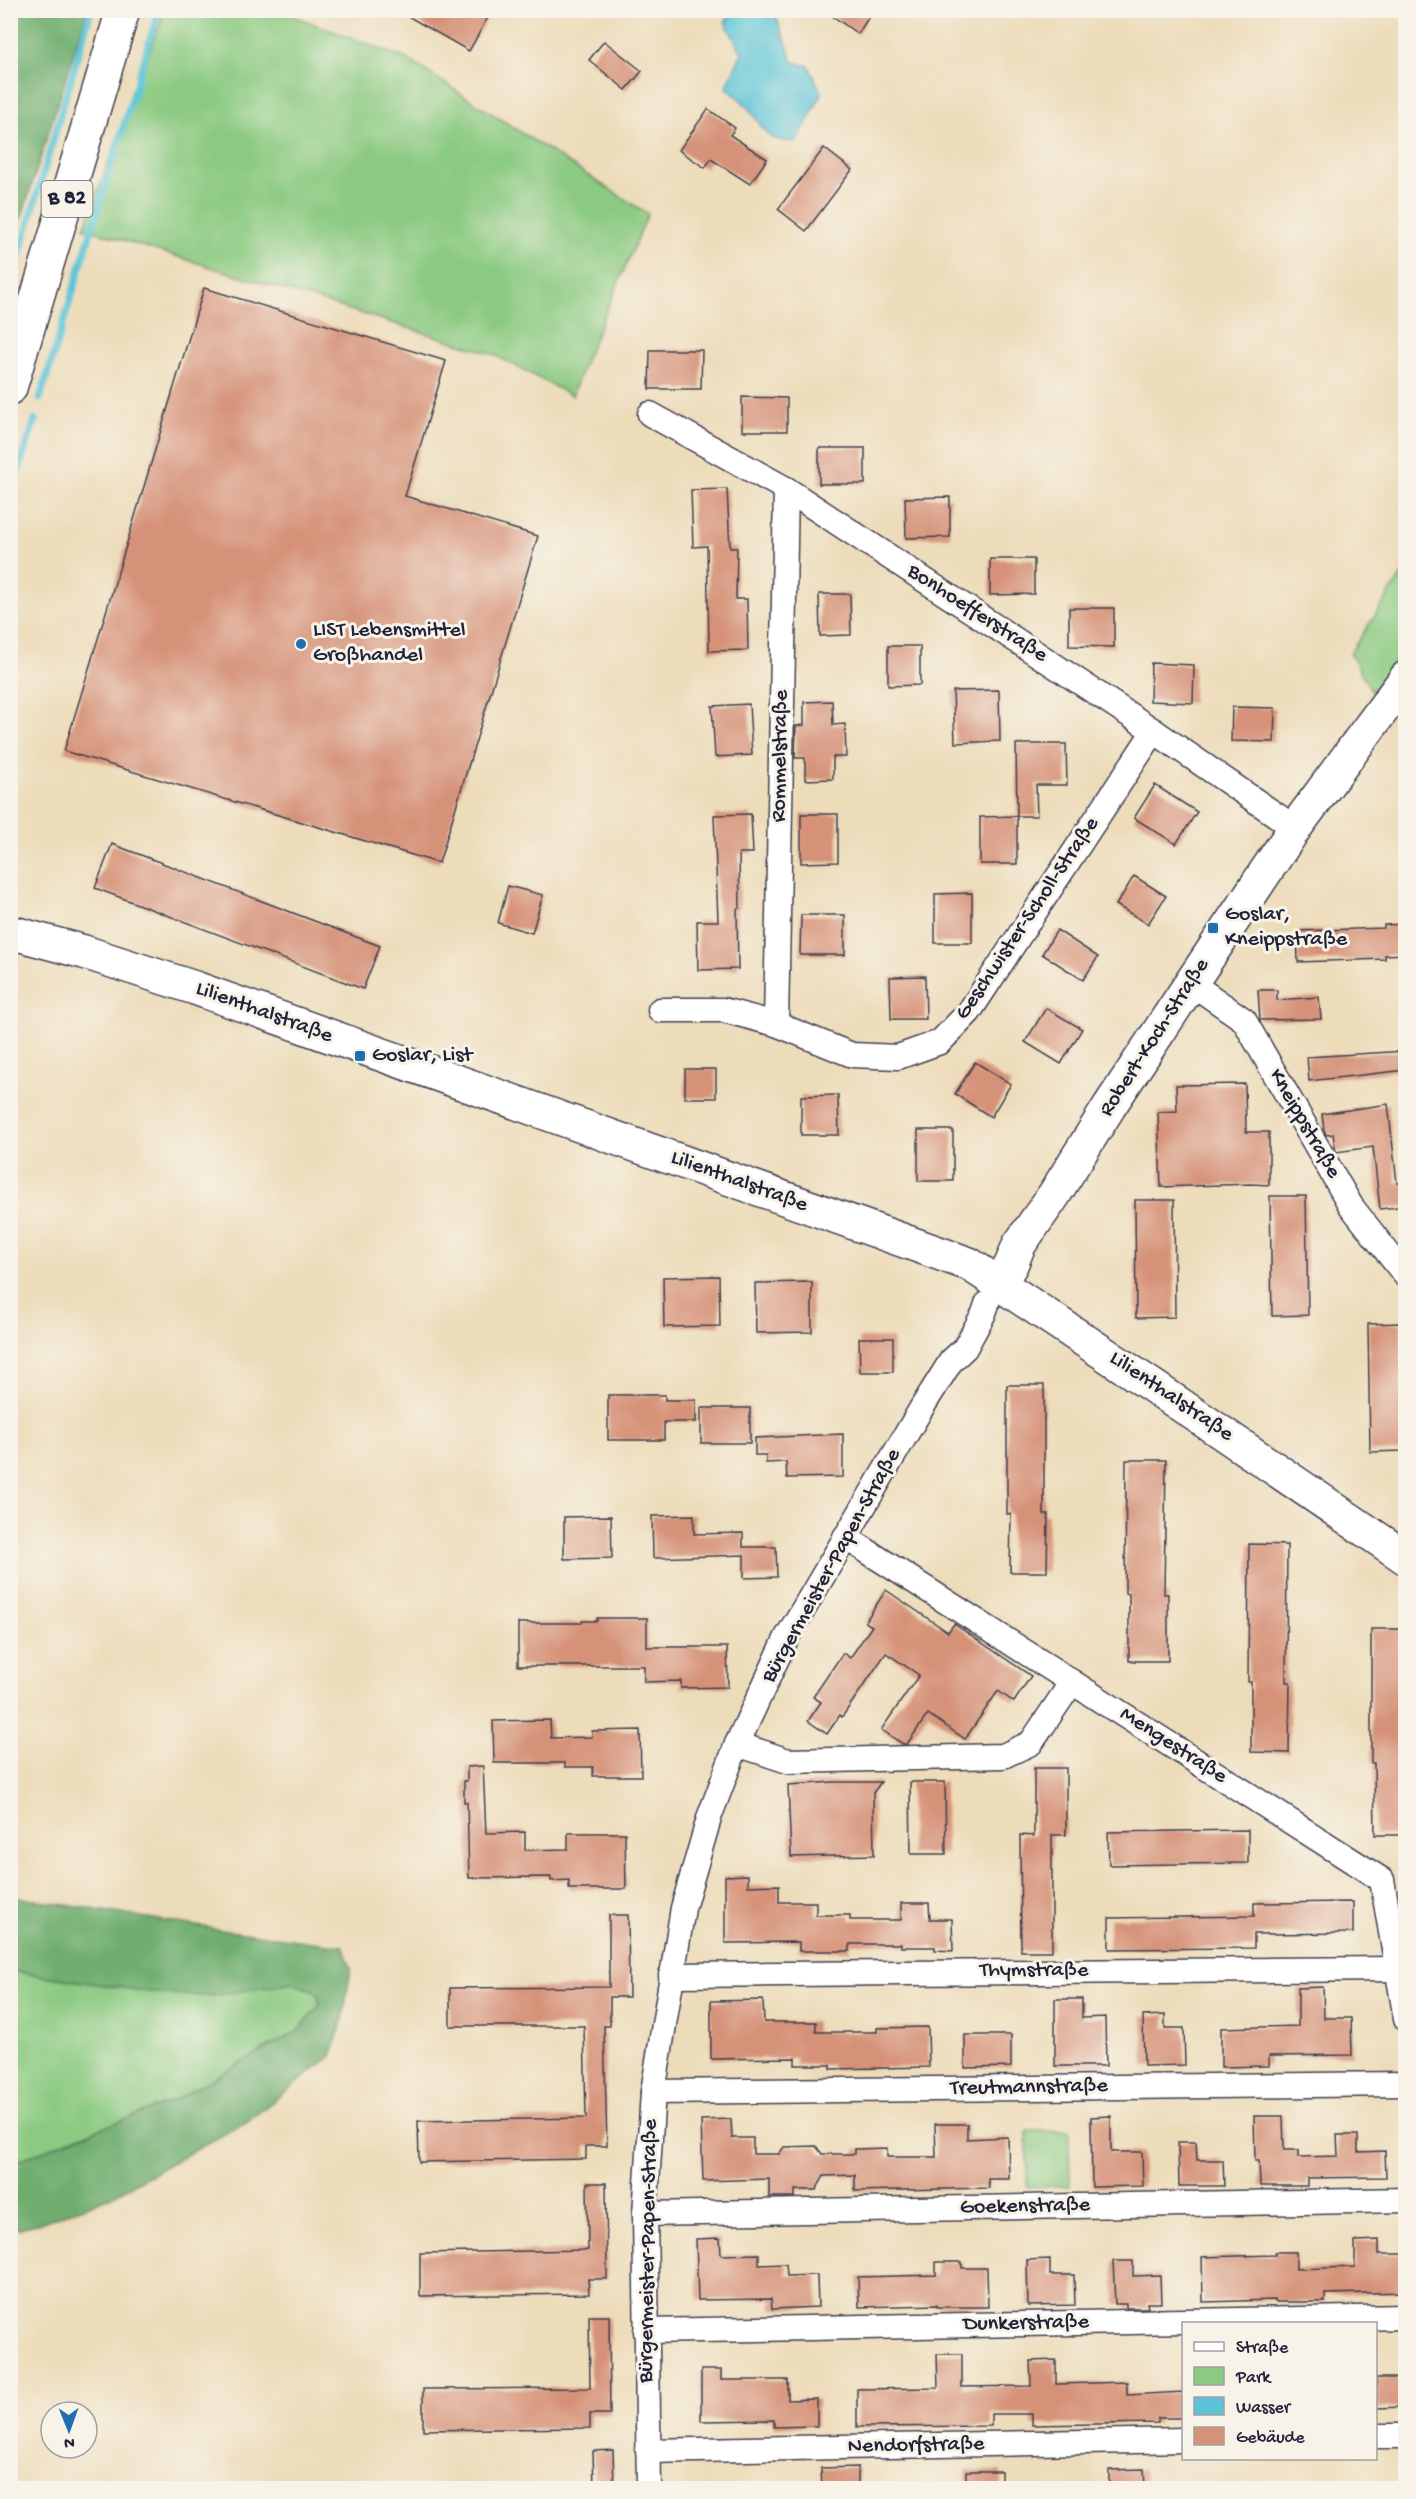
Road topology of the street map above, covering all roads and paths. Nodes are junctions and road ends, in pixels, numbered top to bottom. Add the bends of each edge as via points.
1 (123, 10) edge
2 (10, 387) edge
3 (650, 414) dead end
4 (786, 489) junction
5 (1406, 678) edge
6 (1154, 731) junction
7 (1295, 828) junction
8 (10, 932) edge
9 (1191, 983) junction
10 (660, 1010) dead end
11 (776, 1024) junction
12 (1406, 1276) edge
13 (999, 1284) junction
14 (845, 1537) junction
15 (1406, 1558) edge
16 (1072, 1682) junction
17 (737, 1744) junction
18 (1398, 1969) junction
19 (671, 1974) junction
20 (1406, 2019) edge
21 (1406, 2084) edge
22 (652, 2092) junction
23 (1406, 2200) edge
24 (645, 2214) junction
25 (1406, 2317) edge
26 (646, 2331) junction
27 (1377, 2436) edge
28 (1406, 2436) edge
29 (1182, 2440) edge
30 (648, 2451) junction
31 (649, 2488) edge

1 - 2 street, B 82
3 - 4 street, Bonhoefferstraße
4 - 6 street, Bonhoefferstraße
4 - 11 street, Rommelstraße
5 - 7 street, Robert-Koch-Straße
6 - 7 street, Bonhoefferstraße
6 - 11 street, Geschwister-Scholl-Straße via 969,1011 940,1042 898,1057 852,1056
7 - 9 street, Robert-Koch-Straße
8 - 13 street, Lilienthalstraße via 195,988 794,1201 969,1264
9 - 12 street, Kneippstraße via 1244,1020 1351,1206
9 - 13 street, Robert-Koch-Straße via 1054,1194 1046,1219 1021,1259
10 - 11 street, Geschwister-Scholl-Straße via 723,1011
13 - 14 street, Bürgermeister-Papen-Straße via 956,1344 951,1361
13 - 15 street, Lilienthalstraße
14 - 16 street, Mengestraße
14 - 17 street, Bürgermeister-Papen-Straße via 787,1637
16 - 17 street via 1031,1743 1003,1756 788,1761
16 - 18 street, Mengestraße via 1382,1880
17 - 19 street, Bürgermeister-Papen-Straße via 710,1815 683,1908
18 - 19 street, Thymstraße
18 - 20 street, Mengestraße
19 - 22 street, Bürgermeister-Papen-Straße
21 - 22 street, Treutmannstraße
22 - 24 street, Bürgermeister-Papen-Straße
23 - 24 street, Goekenstraße
24 - 26 street, Bürgermeister-Papen-Straße
25 - 26 street, Dunkerstraße
26 - 30 street, Bürgermeister-Papen-Straße
27 - 28 street
29 - 30 street, Nendorfstraße
30 - 31 street, Bürgermeister-Papen-Straße

